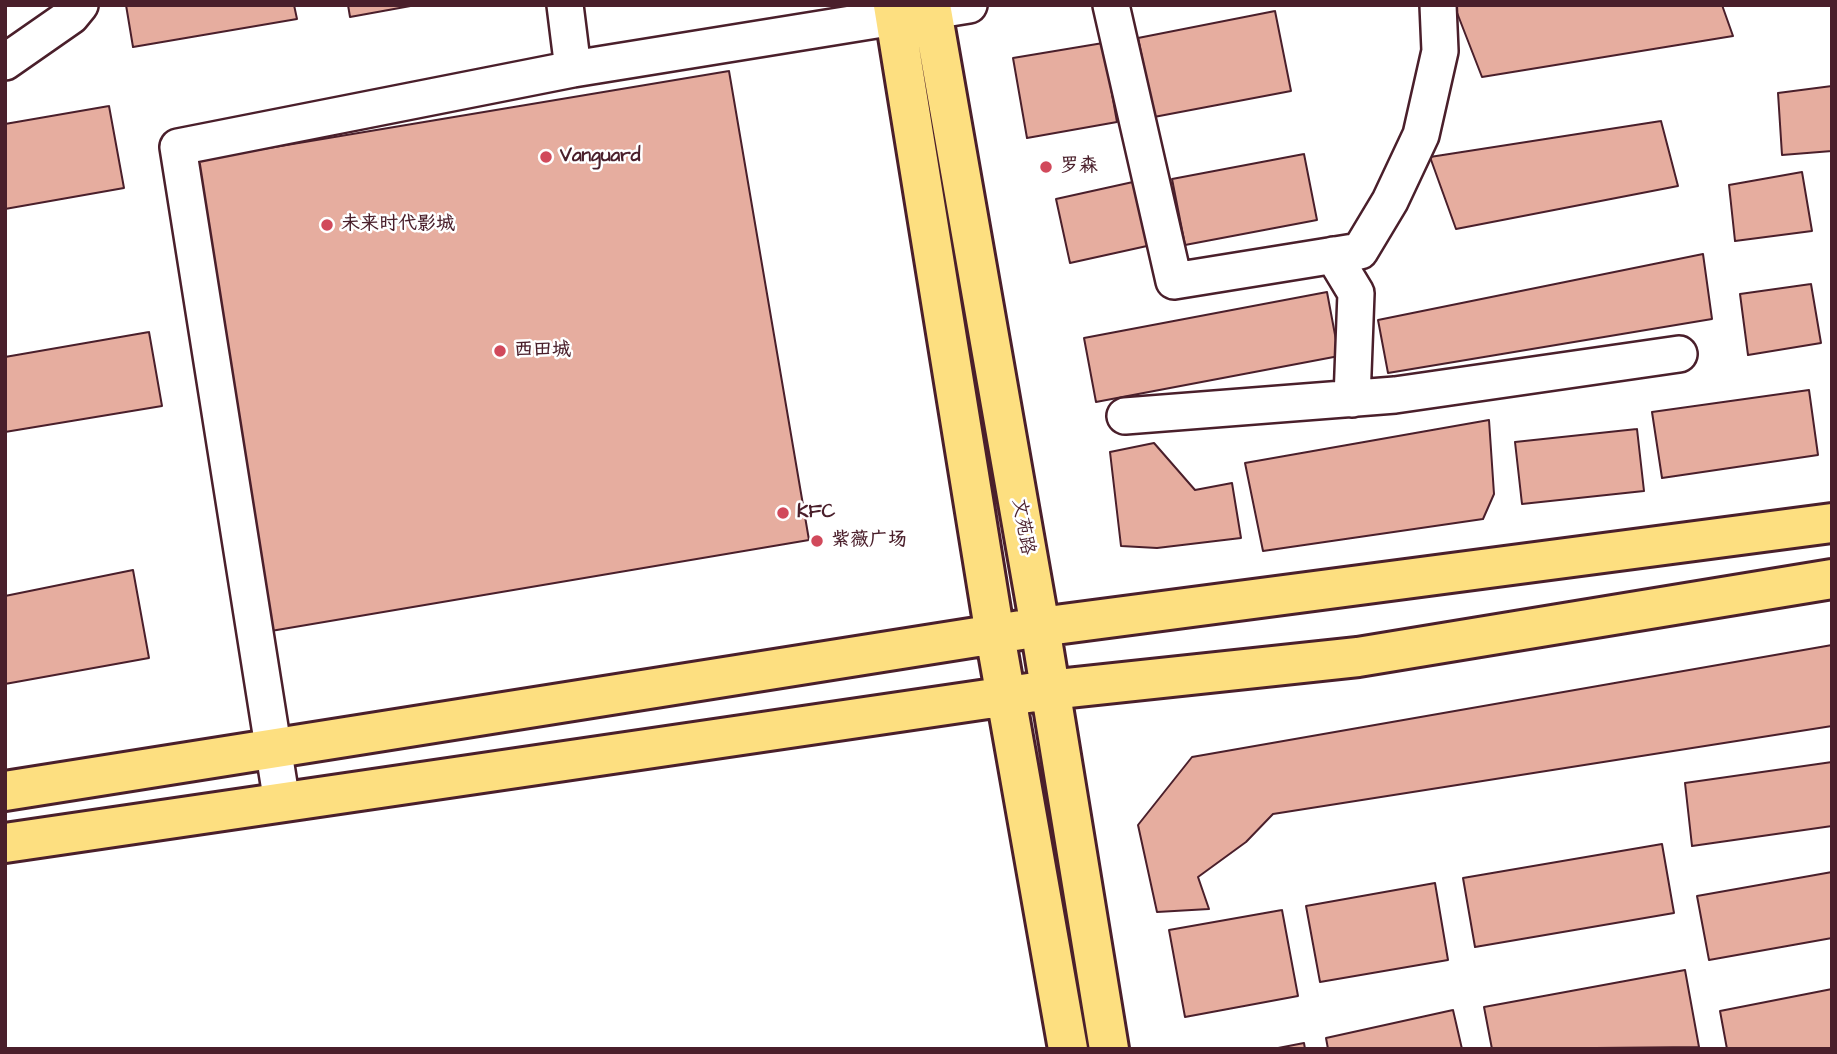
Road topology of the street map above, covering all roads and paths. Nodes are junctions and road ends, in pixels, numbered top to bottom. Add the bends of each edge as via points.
1 (80, 5) edge
2 (565, 5) edge
3 (970, 5) edge
4 (1111, 5) edge
5 (1438, 5) edge
6 (932, 8) edge
7 (894, 11) edge
8 (773, 21) edge
9 (5, 62) edge
10 (573, 69) junction
11 (1333, 255) junction
12 (1679, 354) dead end
13 (1352, 398) junction
14 (1125, 416) dead end
15 (1832, 523) edge
16 (1832, 579) edge
17 (1040, 627) junction
18 (995, 635) junction
19 (1049, 690) junction
20 (1009, 697) junction
21 (273, 749) junction
22 (5, 791) edge
23 (282, 803) junction
24 (5, 843) edge
25 (1068, 1049) edge
26 (1109, 1049) edge

1 - 9 lane
2 - 10 lane
3 - 6 lane
4 - 11 lane via 1174,281
5 - 11 lane via 1440,51 1421,135 1360,251
6 - 7 lane
6 - 17 main road, 文苑路
7 - 8 lane
7 - 18 main road
8 - 10 lane
10 - 21 lane via 178,147
11 - 13 lane via 1356,293
12 - 13 lane
13 - 14 lane
15 - 17 main road
16 - 19 main road via 1359,657
17 - 18 main road
17 - 19 main road, 文苑路
18 - 20 main road
18 - 21 main road
19 - 20 main road
19 - 26 main road, 文苑路
20 - 23 main road
20 - 25 main road
21 - 22 main road
21 - 23 lane
23 - 24 main road

